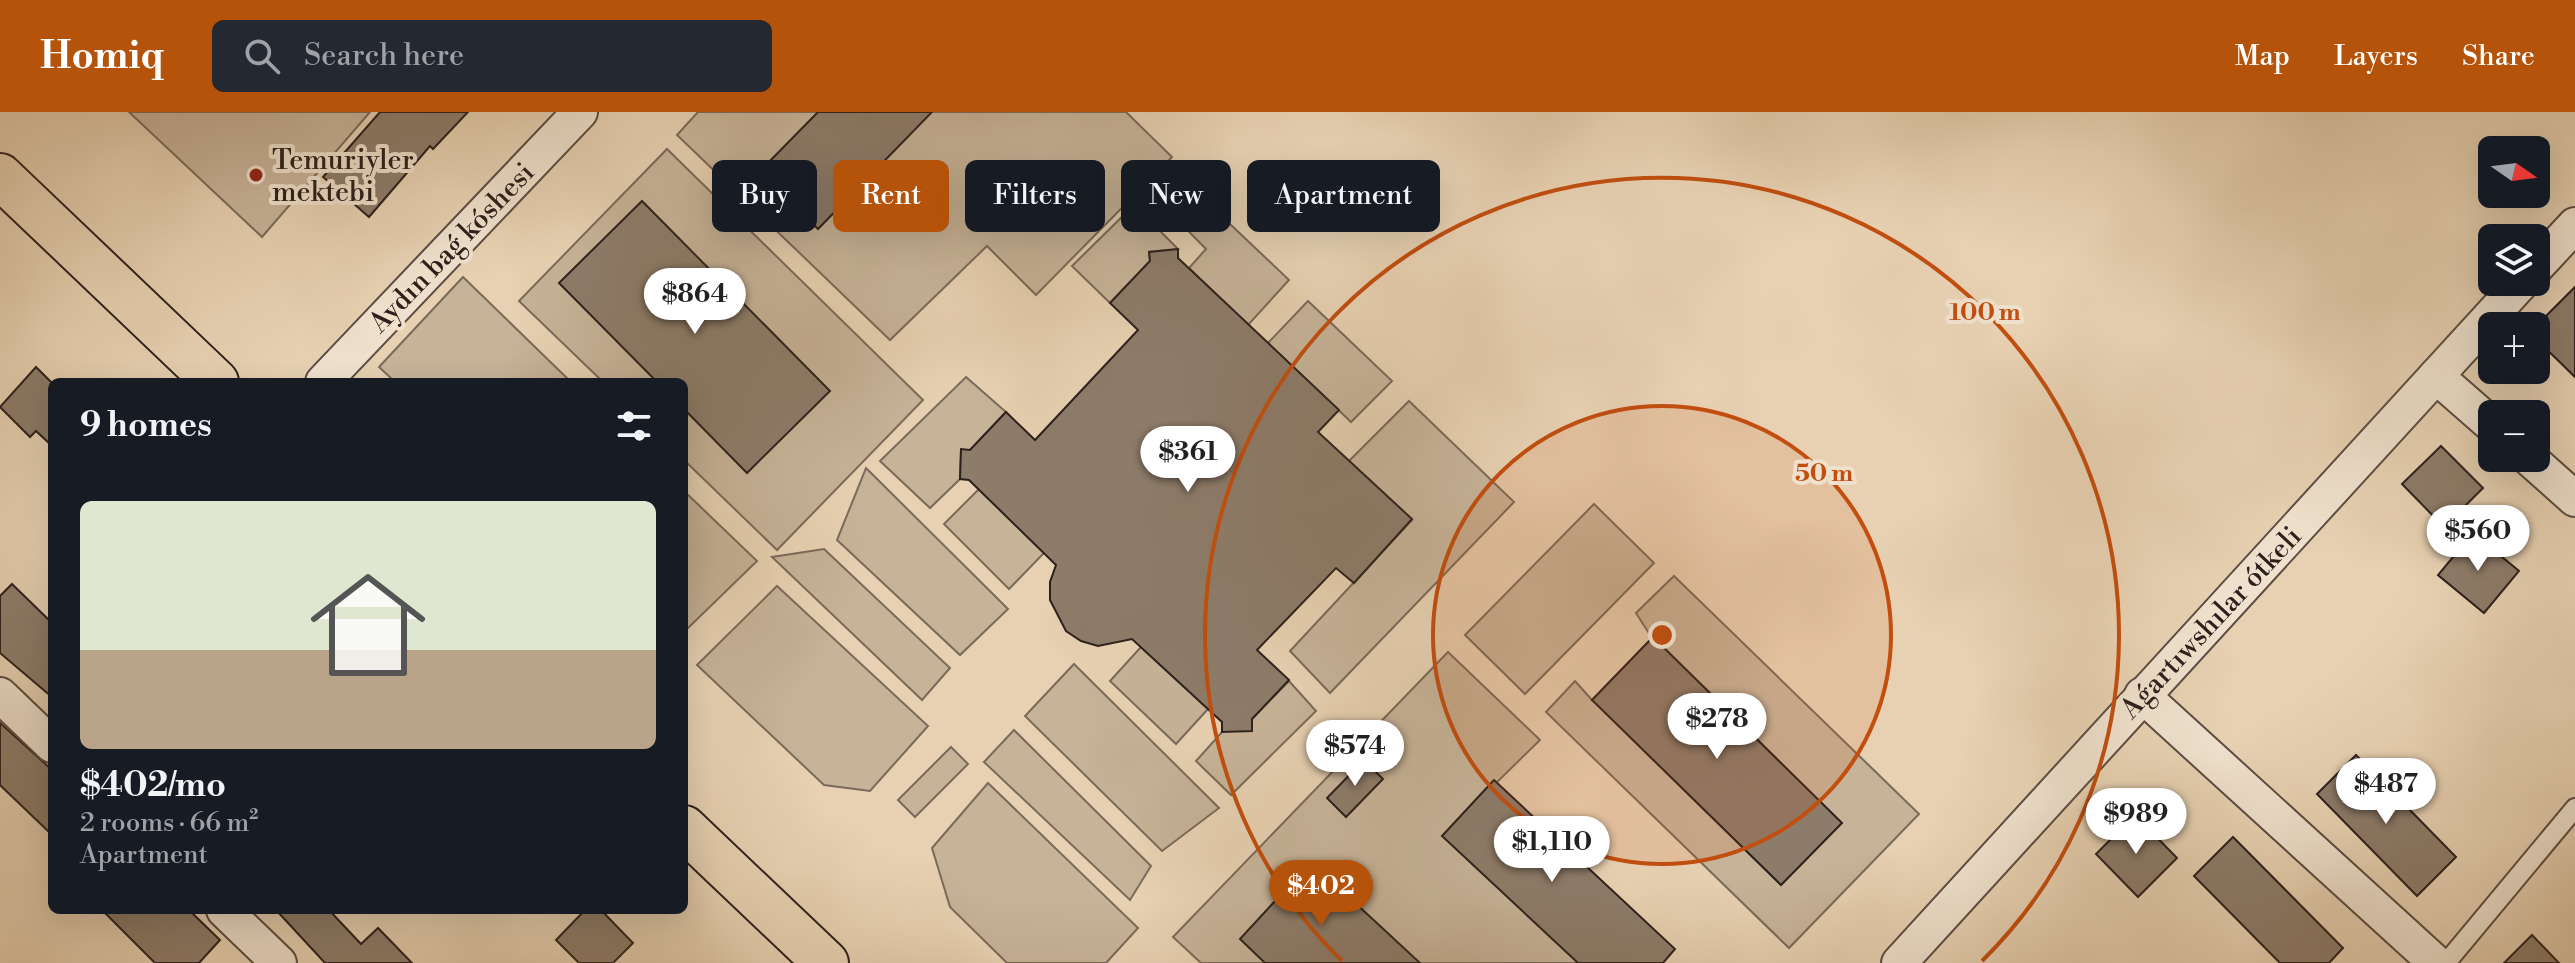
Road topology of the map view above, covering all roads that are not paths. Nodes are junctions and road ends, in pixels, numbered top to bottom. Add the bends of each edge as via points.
1 (580, 112) edge
2 (0, 176) edge
3 (2575, 225) edge
4 (2550, 252) edge
5 (2509, 296) edge
6 (2436, 376) junction
7 (212, 378) edge
8 (327, 378) edge
9 (2478, 413) edge
10 (2545, 472) edge
11 (2575, 499) edge
12 (0, 695) edge
13 (2142, 695) junction
14 (48, 741) edge
15 (2575, 808) edge
16 (688, 832) edge
17 (228, 914) edge
18 (279, 963) edge
19 (826, 963) edge
20 (1899, 963) edge
21 (2436, 963) edge
22 (2446, 963) edge

1 - 8 street, Aydın baǵ kóshesi
2 - 7 main road
3 - 4 street
5 - 6 street, Aǵartıwshılar ótkeli
6 - 9 street
6 - 13 street, Aǵartıwshılar ótkeli
10 - 11 street
12 - 14 street
13 - 20 street, Aǵartıwshılar ótkeli
13 - 21 street
15 - 22 lane
16 - 19 main road
17 - 18 street

